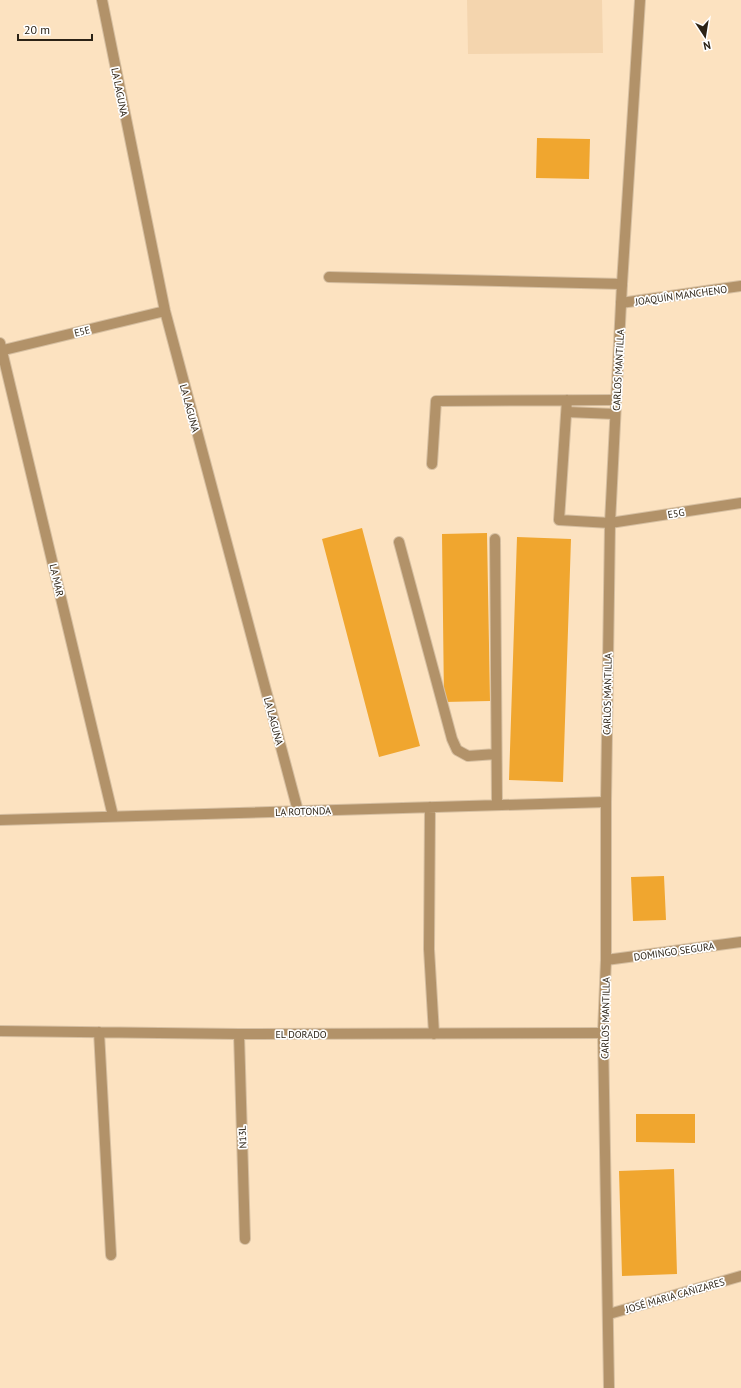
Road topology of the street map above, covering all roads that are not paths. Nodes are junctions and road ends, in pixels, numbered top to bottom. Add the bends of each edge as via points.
1 (102, 0) edge
2 (640, 0) edge
3 (328, 277) dead end
4 (622, 284) junction
5 (741, 286) edge
6 (621, 303) junction
7 (165, 311) junction
8 (1, 348) edge
9 (568, 400) junction
10 (616, 400) junction
11 (566, 412) junction
12 (616, 414) junction
13 (432, 464) dead end
14 (741, 503) edge
15 (610, 523) junction
16 (495, 539) dead end
17 (399, 542) dead end
18 (496, 754) junction
19 (606, 802) junction
20 (496, 805) junction
21 (430, 807) junction
22 (298, 811) junction
23 (113, 816) junction
24 (0, 820) edge
25 (741, 942) edge
26 (606, 960) junction
27 (0, 1030) edge
28 (99, 1032) junction
29 (603, 1033) junction
30 (239, 1034) junction
31 (434, 1034) junction
32 (245, 1239) dead end
33 (111, 1255) dead end
34 (741, 1276) edge
35 (609, 1314) junction
36 (609, 1388) edge

1 - 7 street, LA LAGUNA
2 - 4 street, CARLOS MANTILLA
3 - 4 street
4 - 6 street, CARLOS MANTILLA
5 - 6 street, JOAQUÍN MANCHENO
6 - 10 street, CARLOS MANTILLA
7 - 8 street, E5E
7 - 22 street, LA LAGUNA
8 - 23 street, LA MAR
9 - 10 street
9 - 11 street
9 - 13 street via 436,400
10 - 12 street, CARLOS MANTILLA
11 - 12 street
11 - 15 street, E5G via 559,520
12 - 15 street, CARLOS MANTILLA
14 - 15 street, E5G
15 - 19 street, CARLOS MANTILLA
16 - 18 street
17 - 18 street via 457,750 468,756
18 - 20 street
19 - 20 street, LA ROTONDA
19 - 26 street, CARLOS MANTILLA
20 - 21 street, LA ROTONDA
21 - 22 street, LA ROTONDA
21 - 31 street via 429,949
22 - 23 street, LA ROTONDA
23 - 24 street, LA ROTONDA
25 - 26 street, DOMINGO SEGURA
26 - 29 street, CARLOS MANTILLA
27 - 28 street, EL DORADO
28 - 30 street, EL DORADO
28 - 33 street
29 - 31 street, EL DORADO
29 - 35 street, CARLOS MANTILLA
30 - 31 street, EL DORADO
30 - 32 street, N13L
34 - 35 street, JOSÉ MARIA CAÑIZARES
35 - 36 street, CARLOS MANTILLA

